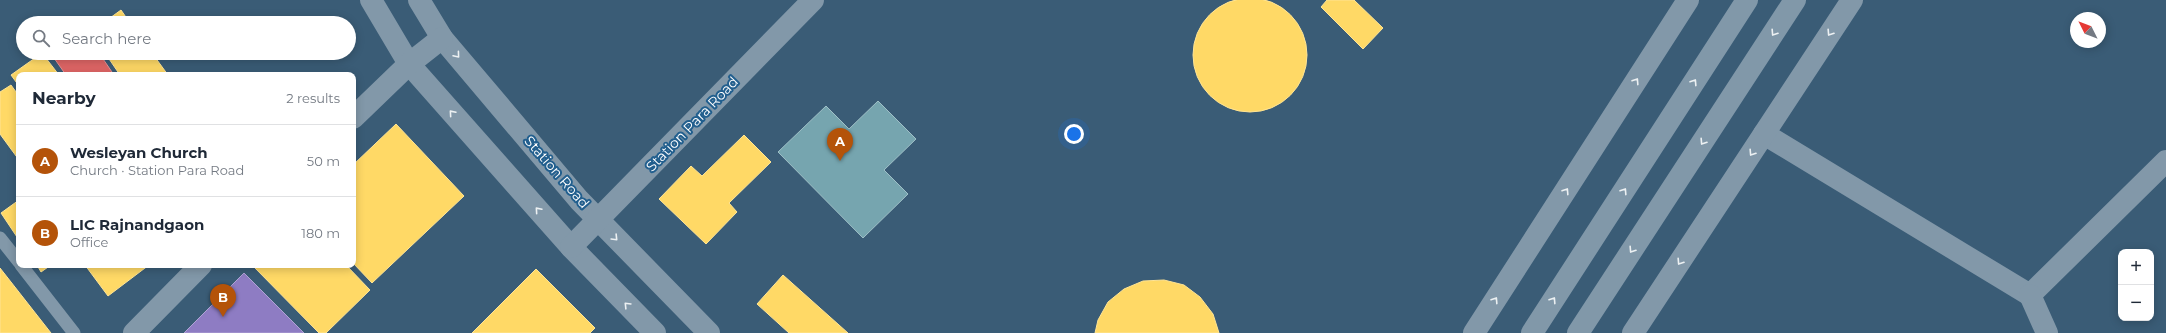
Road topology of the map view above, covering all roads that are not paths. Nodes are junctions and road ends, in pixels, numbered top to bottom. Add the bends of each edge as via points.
1 (371, 0) edge
2 (419, 0) edge
3 (813, 0) edge
4 (1688, 0) edge
5 (1747, 0) edge
6 (1795, 0) edge
7 (1852, 0) edge
8 (442, 38) junction
9 (409, 64) junction
10 (356, 115) edge
11 (1764, 134) junction
12 (2166, 161) edge
13 (597, 218) junction
14 (0, 238) edge
15 (570, 247) junction
16 (16, 258) edge
17 (23, 268) edge
18 (198, 268) edge
19 (2030, 295) junction
20 (74, 333) edge
21 (134, 333) edge
22 (655, 333) edge
23 (708, 333) edge
24 (1474, 333) edge
25 (1532, 333) edge
26 (1578, 333) edge
27 (1633, 333) edge
28 (2047, 333) edge

1 - 9 street
2 - 8 street, Station Road
3 - 13 street, Station Para Road via 638,180
24 -> 4 street
25 -> 5 main road
6 -> 26 main road
7 -> 11 street
8 - 9 street
8 -> 13 street, Station Road
9 - 10 street
15 -> 9 street
11 - 19 street
11 -> 27 street
12 - 19 street
13 - 15 street, Station Para Road
13 -> 23 street, Station Road
14 - 16 lane
22 -> 15 street
17 - 20 lane
18 - 21 street
19 - 28 street

